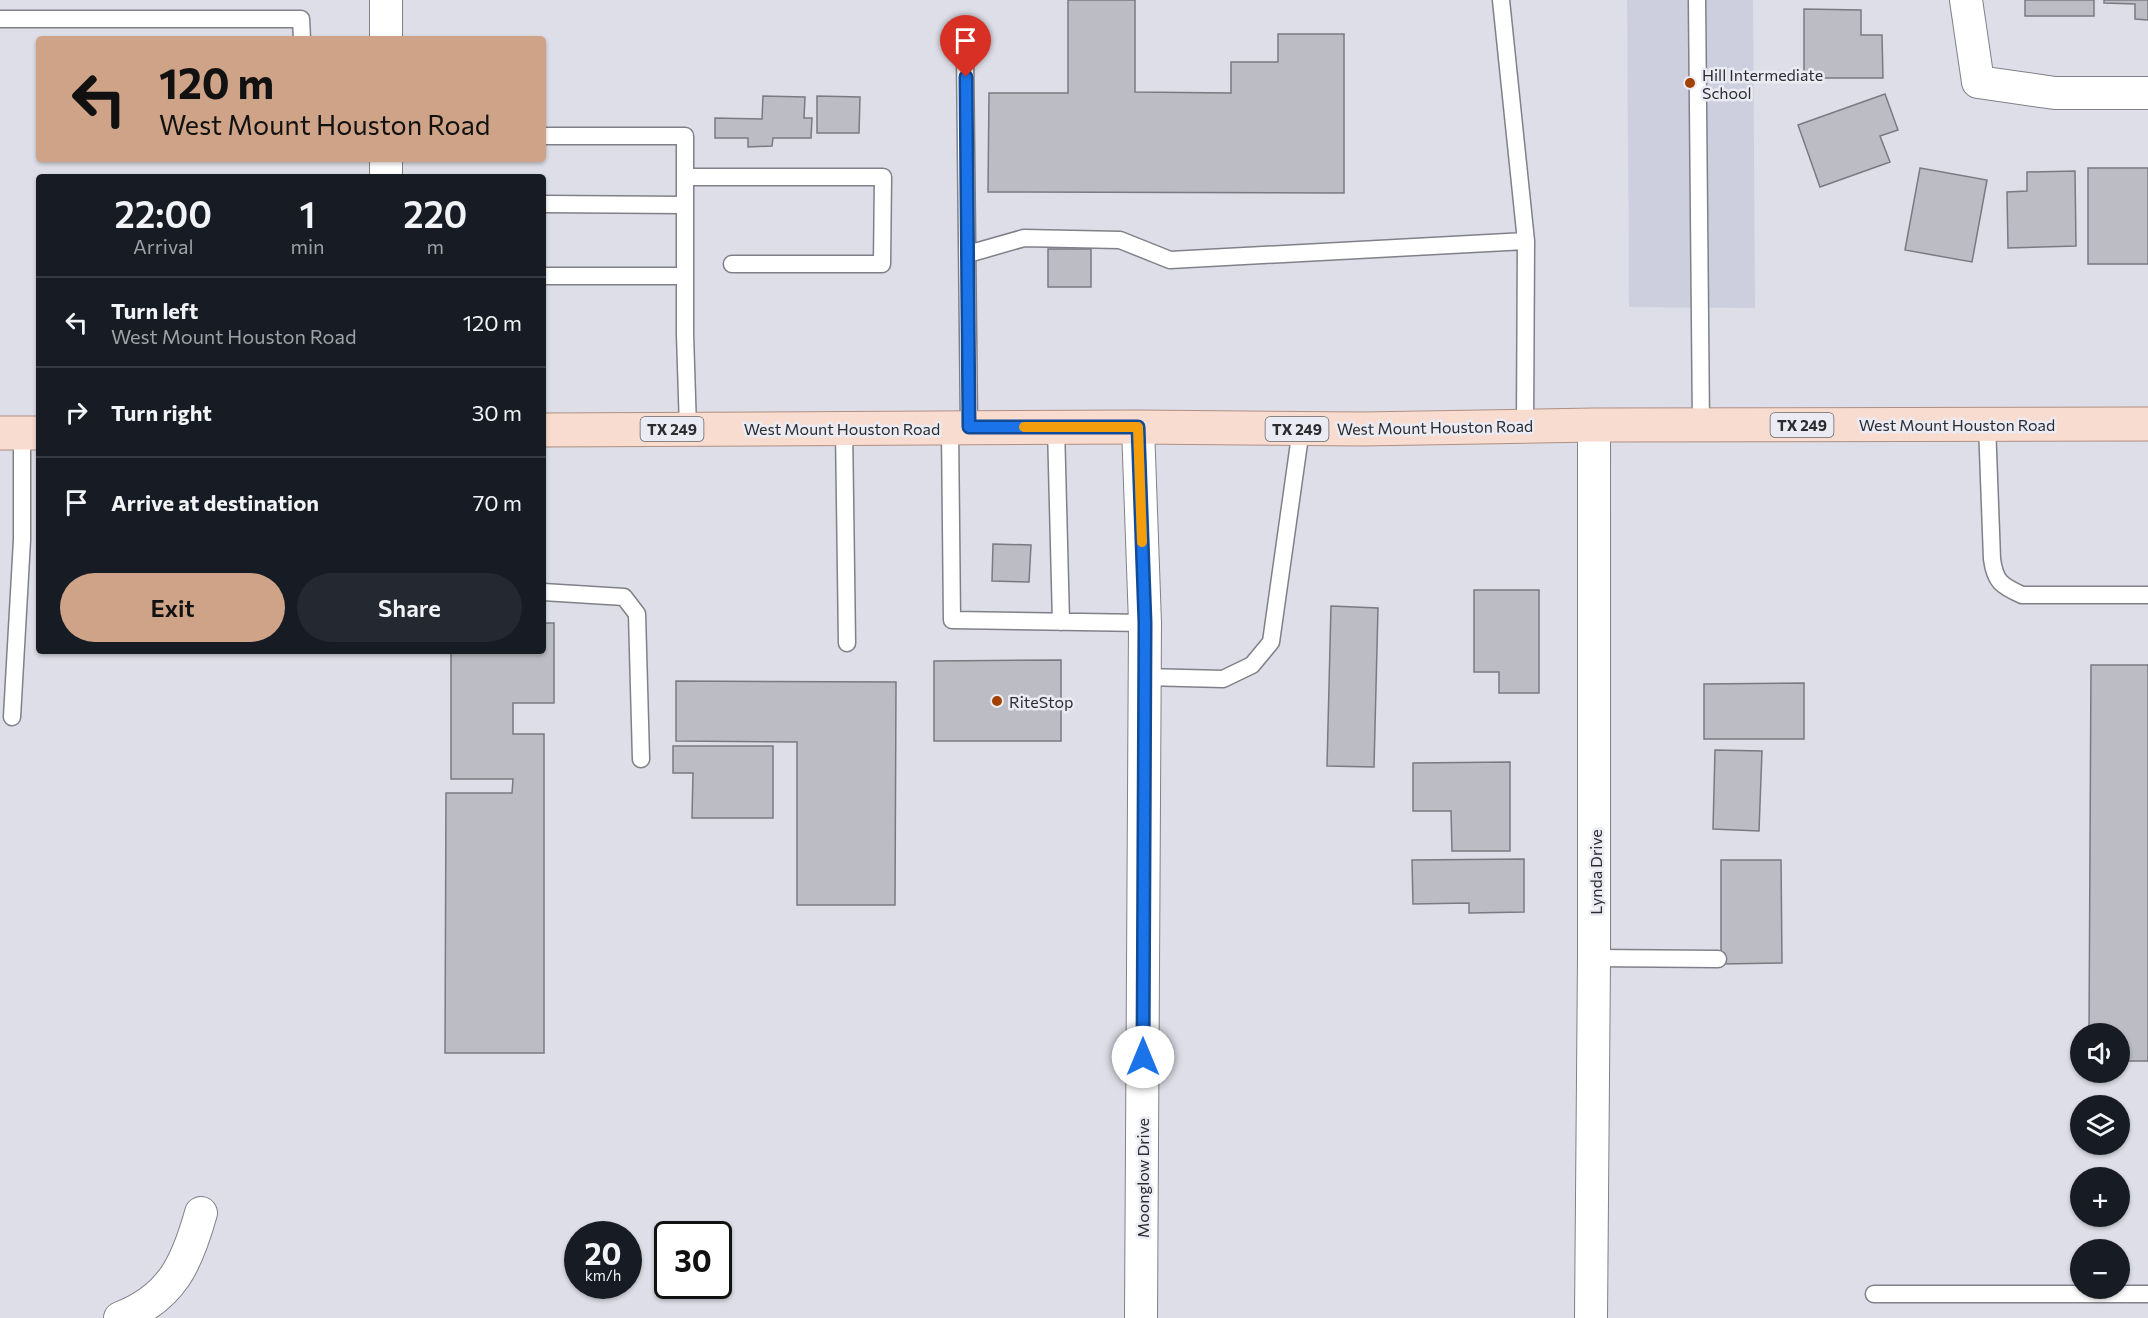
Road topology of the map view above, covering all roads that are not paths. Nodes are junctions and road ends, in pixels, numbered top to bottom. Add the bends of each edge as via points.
1 (386, 0) edge
2 (1501, 0) edge
3 (1697, 0) edge
4 (1966, 0) edge
5 (0, 19) edge
6 (302, 36) edge
7 (386, 36) edge
8 (965, 55) dead end
9 (2148, 93) edge
10 (546, 136) edge
11 (685, 177) junction
12 (546, 204) edge
13 (685, 205) junction
14 (1526, 241) junction
15 (968, 254) junction
16 (732, 264) dead end
17 (546, 276) edge
18 (685, 276) junction
19 (1988, 424) junction
20 (2148, 424) edge
21 (1594, 425) junction
22 (1701, 425) junction
23 (1525, 426) junction
24 (1138, 427) junction
25 (844, 428) junction
26 (959, 428) junction
27 (1056, 428) junction
28 (688, 429) junction
29 (1301, 429) junction
30 (546, 430) edge
31 (20, 433) edge
32 (546, 592) edge
33 (2148, 595) edge
34 (1061, 622) junction
35 (1145, 623) junction
36 (847, 643) dead end
37 (1144, 677) junction
38 (12, 717) dead end
39 (641, 759) dead end
40 (1594, 958) junction
41 (1718, 959) dead end
42 (201, 1213) dead end
43 (1874, 1294) dead end
44 (2148, 1294) edge
45 (120, 1318) edge
46 (1141, 1318) edge
47 (1591, 1318) edge

1 - 7 street
2 - 14 lane
3 - 22 lane
4 - 9 street via 1978,82 2055,93
5 - 6 lane via 302,20
8 - 15 lane
10 - 11 lane via 685,136
11 - 13 lane
11 - 16 lane via 883,177 882,264
12 - 13 lane
13 - 18 lane
14 - 15 lane via 1170,260 1120,240 1024,238
14 - 23 lane
15 - 26 lane
17 - 18 lane
18 - 28 lane
19 - 20 main road, West Mount Houston Road / TX 249
19 - 22 main road, West Mount Houston Road / TX 249
19 - 33 lane via 1992,559 1994,574 2007,588 2022,595
21 - 22 main road, West Mount Houston Road / TX 249
21 - 23 main road, West Mount Houston Road / TX 249
21 - 40 street, Lynda Drive
23 - 29 main road, West Mount Houston Road / TX 249
24 - 27 main road, West Mount Houston Road / TX 249
24 - 29 main road, West Mount Houston Road / TX 249
24 - 35 street, Moonglow Drive
25 - 26 main road, West Mount Houston Road / TX 249
25 - 28 main road, West Mount Houston Road / TX 249
25 - 36 lane
26 - 27 main road, West Mount Houston Road / TX 249
26 - 34 lane via 952,620
27 - 34 lane
28 - 30 main road, West Mount Houston Road / TX 249
29 - 37 lane via 1271,642 1252,665 1223,679
31 - 38 lane via 22,540
32 - 39 lane via 624,597 637,614
34 - 35 lane
35 - 37 street, Moonglow Drive
37 - 46 street, Moonglow Drive
40 - 41 lane
40 - 47 street, Lynda Drive
42 - 45 street via 190,1251 169,1287 132,1314
43 - 44 lane

